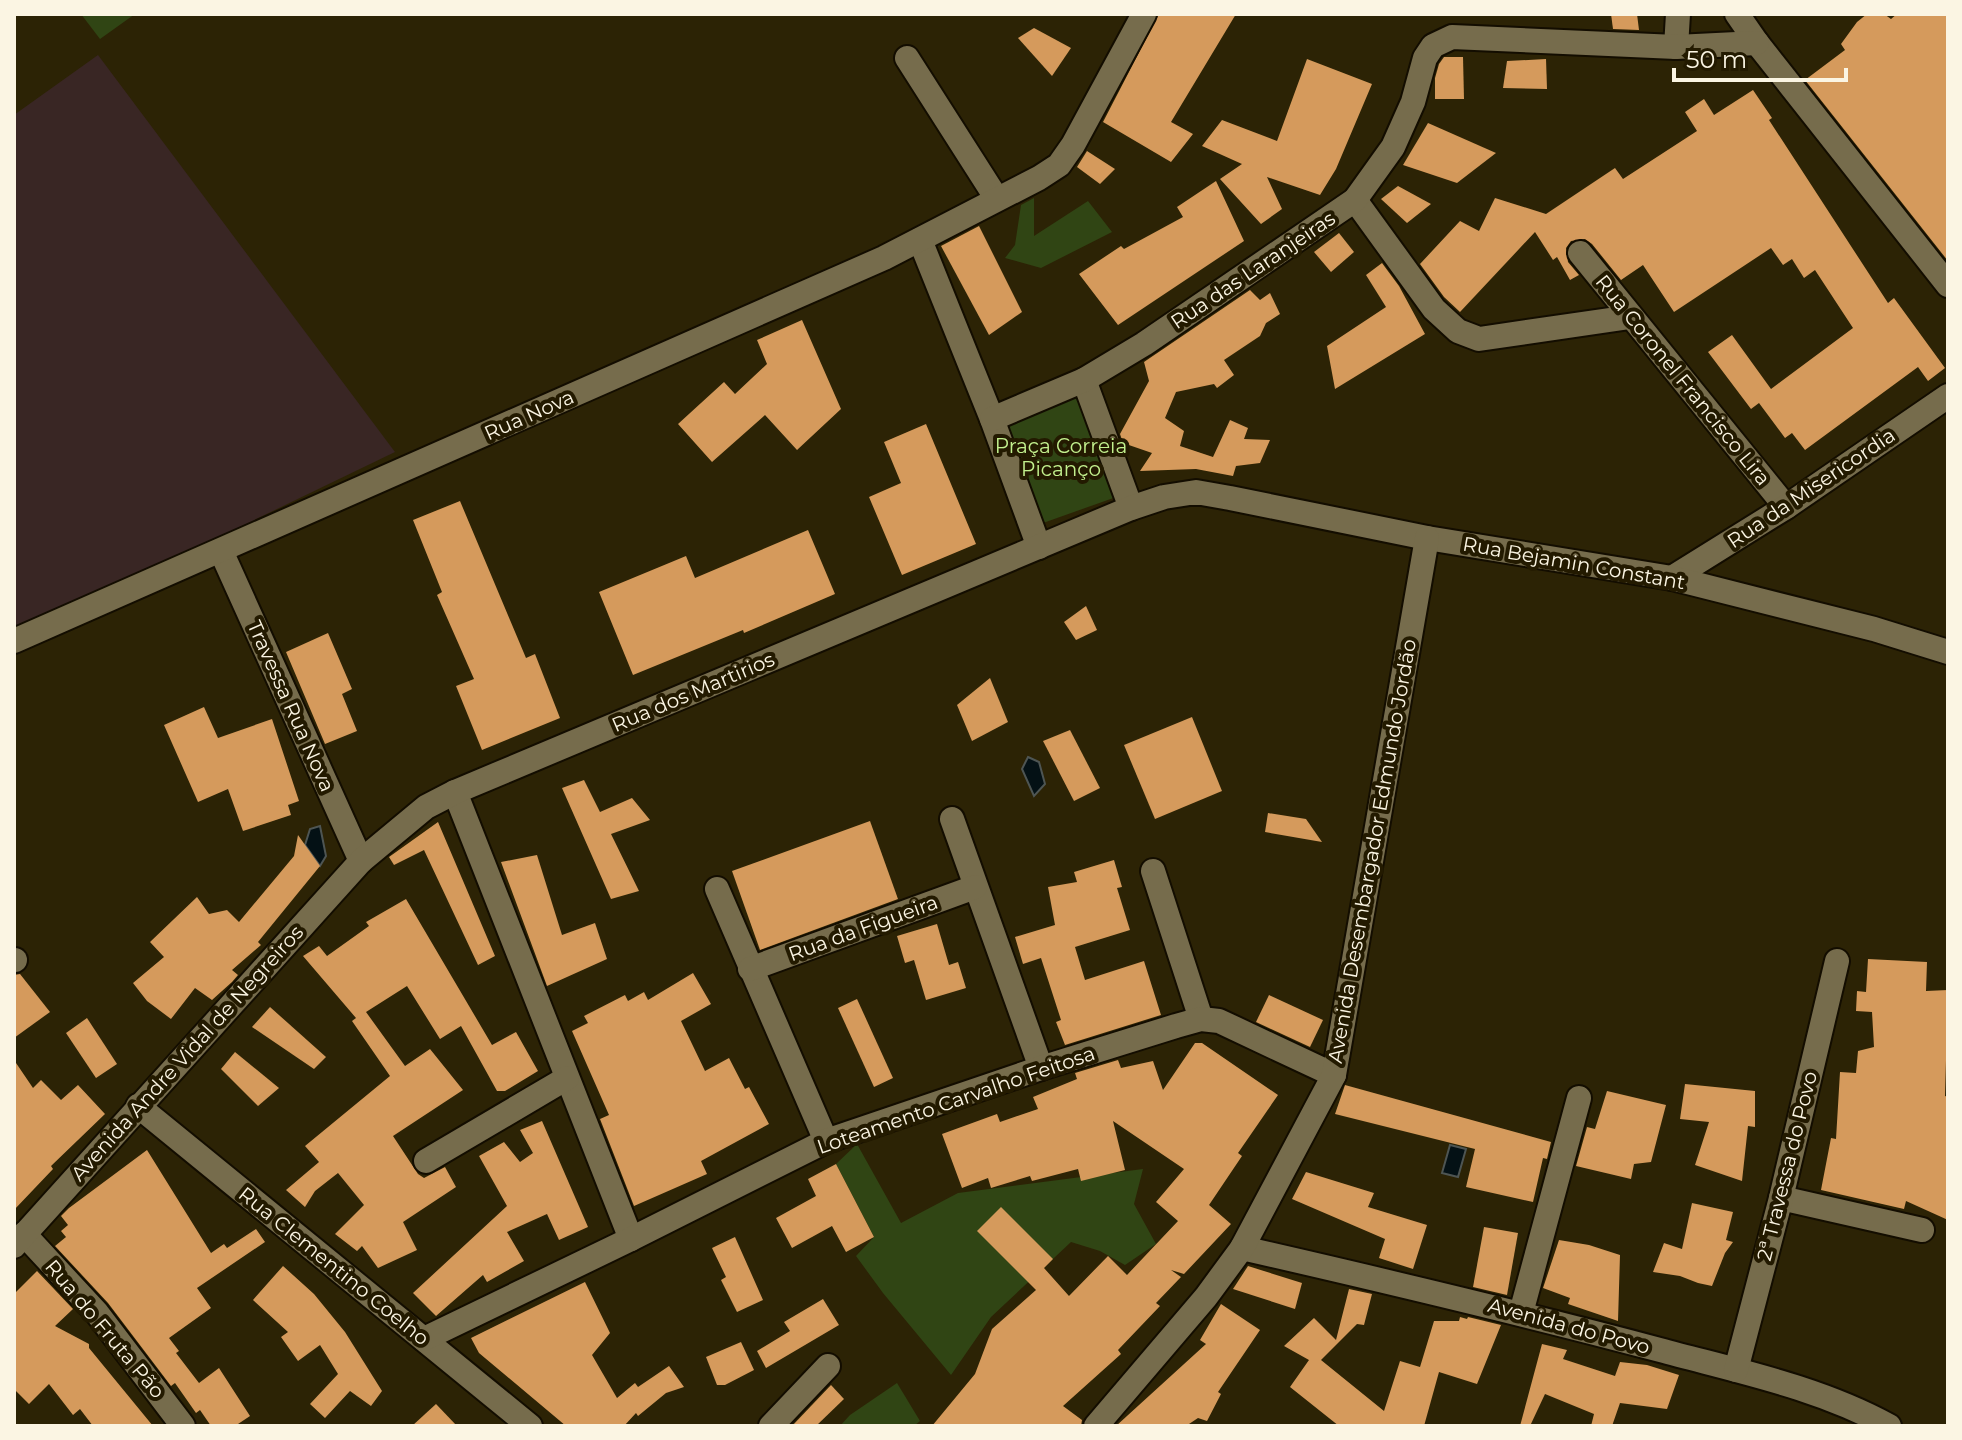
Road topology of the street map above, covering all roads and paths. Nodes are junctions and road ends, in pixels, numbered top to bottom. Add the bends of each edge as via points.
1 (1144, 14) edge
2 (1678, 14) edge
3 (1737, 14) edge
4 (1757, 43) junction
5 (1676, 47) junction
6 (907, 58) dead end
7 (997, 199) junction
8 (1355, 200) junction
9 (920, 240) junction
10 (1580, 253) dead end
11 (1948, 285) edge
12 (1630, 317) junction
13 (1084, 380) junction
14 (1948, 396) edge
15 (992, 419) junction
16 (1196, 492) joint
17 (1786, 507) junction
18 (1131, 508) junction
19 (1427, 538) junction
20 (1039, 547) junction
21 (221, 551) junction
22 (1672, 578) junction
23 (14, 641) edge
24 (1948, 652) edge
25 (455, 792) junction
26 (952, 819) dead end
27 (361, 861) junction
28 (1153, 871) dead end
29 (975, 887) junction
30 (717, 889) dead end
31 (1837, 961) dead end
32 (750, 969) junction
33 (1201, 1019) junction
34 (1041, 1068) junction
35 (1334, 1075) junction
36 (567, 1078) junction
37 (1579, 1098) dead end
38 (138, 1106) junction
39 (826, 1141) junction
40 (426, 1161) dead end
41 (1781, 1198) junction
42 (1922, 1230) dead end
43 (631, 1239) junction
44 (19, 1240) edge
45 (1242, 1248) junction
46 (1521, 1313) junction
47 (424, 1339) junction
48 (828, 1366) dead end
49 (1736, 1370) junction
50 (183, 1426) edge
51 (530, 1426) edge
52 (771, 1426) edge
53 (1096, 1426) edge
54 (1889, 1426) edge

1 - 7 street, Rua Nova via 1059,165
2 - 5 street
3 - 4 street
4 - 5 street
4 - 11 street
5 - 8 street, Rua das Laranjeiras via 1452,37 1433,46 1393,147
6 - 7 street
7 - 9 street, Rua Nova
8 - 12 street via 1434,309 1458,331 1479,339
8 - 13 street, Rua das Laranjeiras
9 - 15 street
9 - 21 street, Rua Nova
10 - 12 street, Rua Coronel Francisco Lira
12 - 17 street, Rua Coronel Francisco Lira
13 - 15 street, Rua das Laranjeiras
13 - 18 street
14 - 17 street, Rua da Misericordia
15 - 20 street
16 - 18 street, Rua dos Martirios
16 - 19 street, Rua Bejamin Constant
17 - 22 street, Rua da Misericordia
18 - 20 street, Rua dos Martirios
19 - 22 street, Rua Bejamin Constant
19 - 35 street, Avenida Desembargador Edmundo Jordão
20 - 25 street, Rua dos Martirios
21 - 23 street, Rua Nova
21 - 27 street, Travessa Rua Nova
22 - 24 street, Rua Bejamin Constant
25 - 27 street, Rua dos Martirios via 426,807
25 - 36 street
26 - 29 street
27 - 38 street, Avenida Andre Vidal de Negreiros
28 - 33 street
29 - 32 street, Rua da Figueira
29 - 34 street
30 - 32 street
31 - 41 street, 2ª Travessa do Povo
32 - 39 street
33 - 34 street, Loteamento Carvalho Feitosa
33 - 35 street via 1219,1021
34 - 39 street, Loteamento Carvalho Feitosa
35 - 45 street, Avenida Desembargador Edmundo Jordão
36 - 40 street
36 - 43 street
37 - 46 street
38 - 44 street, Avenida Andre Vidal de Negreiros
38 - 47 street, Rua Clementino Coelho
39 - 43 street, Loteamento Carvalho Feitosa
41 - 42 street
41 - 49 street, 2ª Travessa do Povo
43 - 47 street, Loteamento Carvalho Feitosa
44 - 50 street, Rua do Fruta Pão via 97,1313
45 - 46 street, Avenida do Povo
45 - 53 street, Avenida Desembargador Edmundo Jordão
46 - 49 street, Avenida do Povo
47 - 51 street, Rua Clementino Coelho
48 - 52 street
49 - 54 street, Avenida do Povo via 1806,1389

